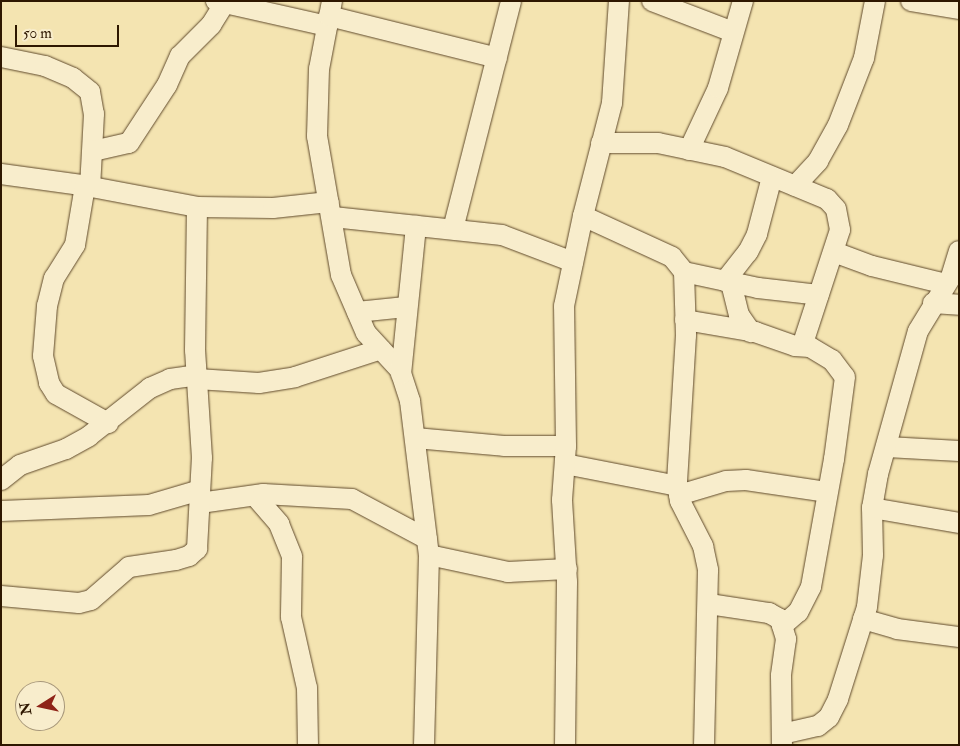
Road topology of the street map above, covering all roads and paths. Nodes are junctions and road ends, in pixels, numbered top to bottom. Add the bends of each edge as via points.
1 (511, 1) edge
2 (620, 1) edge
3 (652, 1) edge
4 (743, 1) edge
5 (875, 1) edge
6 (911, 1) edge
7 (220, 2) edge
8 (959, 9) edge
9 (330, 14) edge
10 (733, 32) junction
11 (1, 57) edge
12 (497, 58) junction
13 (601, 143) junction
14 (689, 150) junction
15 (93, 151) junction
16 (1, 174) edge
17 (772, 178) junction
18 (88, 186) junction
19 (795, 186) junction
20 (197, 207) junction
21 (331, 210) junction
22 (583, 216) junction
23 (416, 226) junction
24 (453, 229) junction
25 (959, 251) edge
26 (834, 252) junction
27 (573, 262) junction
28 (684, 272) junction
29 (728, 282) junction
30 (946, 284) junction
31 (819, 295) junction
32 (933, 303) junction
33 (959, 305) edge
34 (406, 307) junction
35 (357, 312) junction
36 (684, 320) junction
37 (751, 332) junction
38 (802, 346) junction
39 (381, 349) junction
40 (401, 374) junction
41 (197, 377) junction
42 (108, 423) junction
43 (415, 438) junction
44 (887, 447) junction
45 (959, 451) edge
46 (565, 455) junction
47 (1, 480) edge
48 (678, 491) junction
49 (826, 492) junction
50 (255, 496) junction
51 (200, 497) junction
52 (872, 508) junction
53 (1, 511) edge
54 (959, 523) edge
55 (428, 547) junction
56 (567, 569) junction
57 (1, 596) edge
58 (709, 604) junction
59 (863, 620) junction
60 (782, 626) junction
61 (959, 637) edge
62 (782, 739) edge
63 (308, 745) edge
64 (424, 745) edge
65 (565, 745) edge
66 (704, 745) edge

1 - 12 street
2 - 13 street via 616,78
3 - 10 street
4 - 10 street
5 - 19 street via 864,58 838,125 818,161
6 - 8 street
7 - 9 street
7 - 15 street via 212,25 180,56 167,85 129,143
9 - 12 street via 406,38
9 - 21 street via 318,69 317,136
10 - 14 street via 718,88
11 - 15 street via 45,66 73,78 90,92
12 - 24 street
13 - 14 street via 658,143
13 - 22 street
14 - 17 street via 725,157
15 - 18 street
16 - 18 street
17 - 19 street
17 - 29 street via 757,234
18 - 20 street
18 - 42 street via 75,245 54,278 47,306 43,356 49,383 56,394
19 - 26 street via 827,199 836,209 840,230
20 - 21 street
20 - 41 street
21 - 23 street
21 - 35 street via 341,275
22 - 27 street
22 - 28 street via 672,257
23 - 24 street
23 - 34 street
24 - 27 street via 502,235
25 - 30 street
26 - 30 street via 872,266
26 - 31 street
27 - 46 street via 564,306
28 - 29 street
28 - 36 street
29 - 31 street
29 - 37 street via 739,314
30 - 32 street
31 - 38 street
32 - 33 street
32 - 44 street via 918,331
34 - 35 street
34 - 40 street
35 - 39 street via 366,333
36 - 37 street
36 - 48 street
37 - 38 street
38 - 49 street via 832,360 845,377
39 - 40 street
39 - 41 street via 295,377 258,383
40 - 43 street via 410,401
41 - 42 street via 170,379 150,388
41 - 51 street via 202,458
42 - 47 street via 66,449 20,465
43 - 46 street
43 - 55 street
44 - 45 street
44 - 52 street
46 - 48 street
46 - 56 street via 562,500
48 - 49 street via 746,480
48 - 58 street via 689,523 703,546
49 - 60 street via 810,587 798,612
50 - 51 street
50 - 55 street via 352,499
50 - 63 street via 278,524 292,558 291,617 308,688
51 - 53 street via 149,505
51 - 57 street via 197,549 189,556 129,567 91,600 79,603
52 - 54 street
52 - 59 street via 870,588
55 - 56 street via 508,572
55 - 64 street
56 - 65 street
58 - 60 street via 769,613 780,619
58 - 66 street
59 - 61 street via 897,629
59 - 62 street via 829,718 818,726
60 - 62 street via 786,639 781,676

